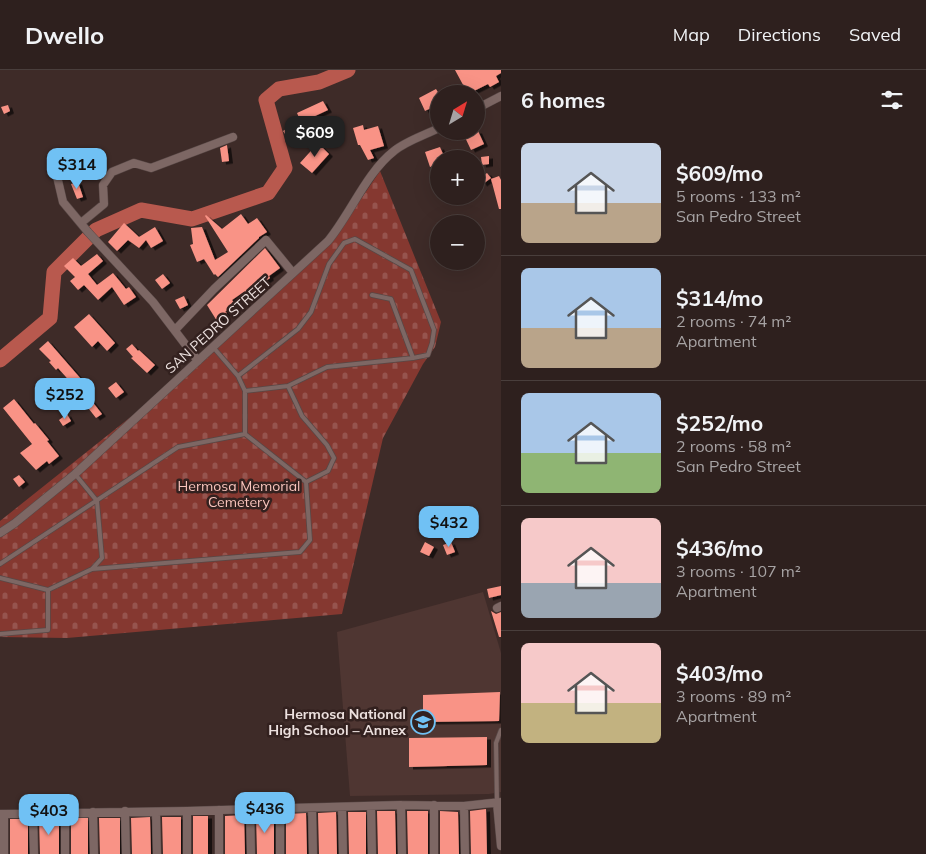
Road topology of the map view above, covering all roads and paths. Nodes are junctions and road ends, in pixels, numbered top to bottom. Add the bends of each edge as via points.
1 (501, 96) edge
2 (485, 104) edge
3 (430, 132) edge
4 (233, 137) dead end
5 (52, 155) dead end
6 (81, 223) junction
7 (293, 274) junction
8 (372, 294) dead end
9 (176, 330) junction
10 (213, 347) junction
11 (414, 358) junction
12 (198, 360) junction
13 (238, 376) junction
14 (288, 386) junction
15 (245, 391) junction
16 (245, 434) junction
17 (75, 474) junction
18 (306, 482) junction
19 (97, 501) junction
20 (0, 533) edge
21 (102, 558) junction
22 (0, 564) edge
23 (109, 568) junction
24 (92, 569) junction
25 (0, 578) edge
26 (48, 590) junction
27 (0, 634) edge
28 (501, 730) edge
29 (499, 802) edge
30 (401, 805) junction
31 (434, 805) junction
32 (371, 806) junction
33 (464, 806) junction
34 (342, 807) junction
35 (280, 808) junction
36 (312, 808) junction
37 (219, 810) junction
38 (250, 810) junction
39 (125, 811) junction
40 (187, 811) junction
41 (65, 812) junction
42 (93, 812) junction
43 (156, 812) junction
44 (33, 813) junction
45 (2, 814) edge
46 (501, 839) edge
47 (501, 846) edge
48 (2, 851) edge
49 (34, 854) edge
50 (65, 854) edge
51 (94, 854) edge
52 (126, 854) edge
53 (157, 854) edge
54 (187, 854) edge
55 (219, 854) edge
56 (250, 854) edge
57 (280, 854) edge
58 (313, 854) edge
59 (343, 854) edge
60 (372, 854) edge
61 (402, 854) edge
62 (434, 854) edge
63 (465, 854) edge

1 - 2 street
3 - 7 street, SAN PEDRO STREET via 395,150 377,167 341,226
4 - 6 street via 151,168 134,163 112,172 103,185 104,204
5 - 6 street via 63,202
6 - 9 street
7 - 9 street via 266,240
7 - 10 street, SAN PEDRO STREET
8 - 11 lane via 391,299
9 - 12 street
10 - 12 street, SAN PEDRO STREET
10 - 13 lane
11 - 13 lane via 428,355 434,330 410,270 355,239 344,243 330,264 311,312 298,329
11 - 14 lane via 326,367
12 - 17 street, SAN PEDRO STREET
13 - 15 lane
14 - 15 lane
14 - 18 lane via 302,416 334,458 328,471
15 - 16 lane
16 - 18 lane
16 - 19 lane via 178,447
17 - 19 lane
17 - 20 street, SAN PEDRO STREET
18 - 23 lane via 310,540 300,552
19 - 21 lane
19 - 22 lane
21 - 23 lane
21 - 24 lane
23 - 24 lane
24 - 26 lane
25 - 26 lane
26 - 27 lane via 48,630
28 - 29 lane via 496,743
29 - 33 street
29 - 46 street
30 - 31 street
30 - 32 street
30 - 61 street
31 - 33 street
31 - 62 street
32 - 34 street
32 - 60 street
33 - 63 street
34 - 36 street
34 - 59 street
35 - 36 street
35 - 38 street
35 - 57 street
36 - 58 street
37 - 38 street
37 - 40 street
37 - 55 street
38 - 56 street
39 - 42 street
39 - 43 street
39 - 52 street
40 - 43 street
40 - 54 street
41 - 42 street
41 - 44 street
41 - 50 street
42 - 51 street
43 - 53 street
44 - 45 street
44 - 49 street
45 - 48 street
46 - 47 street

